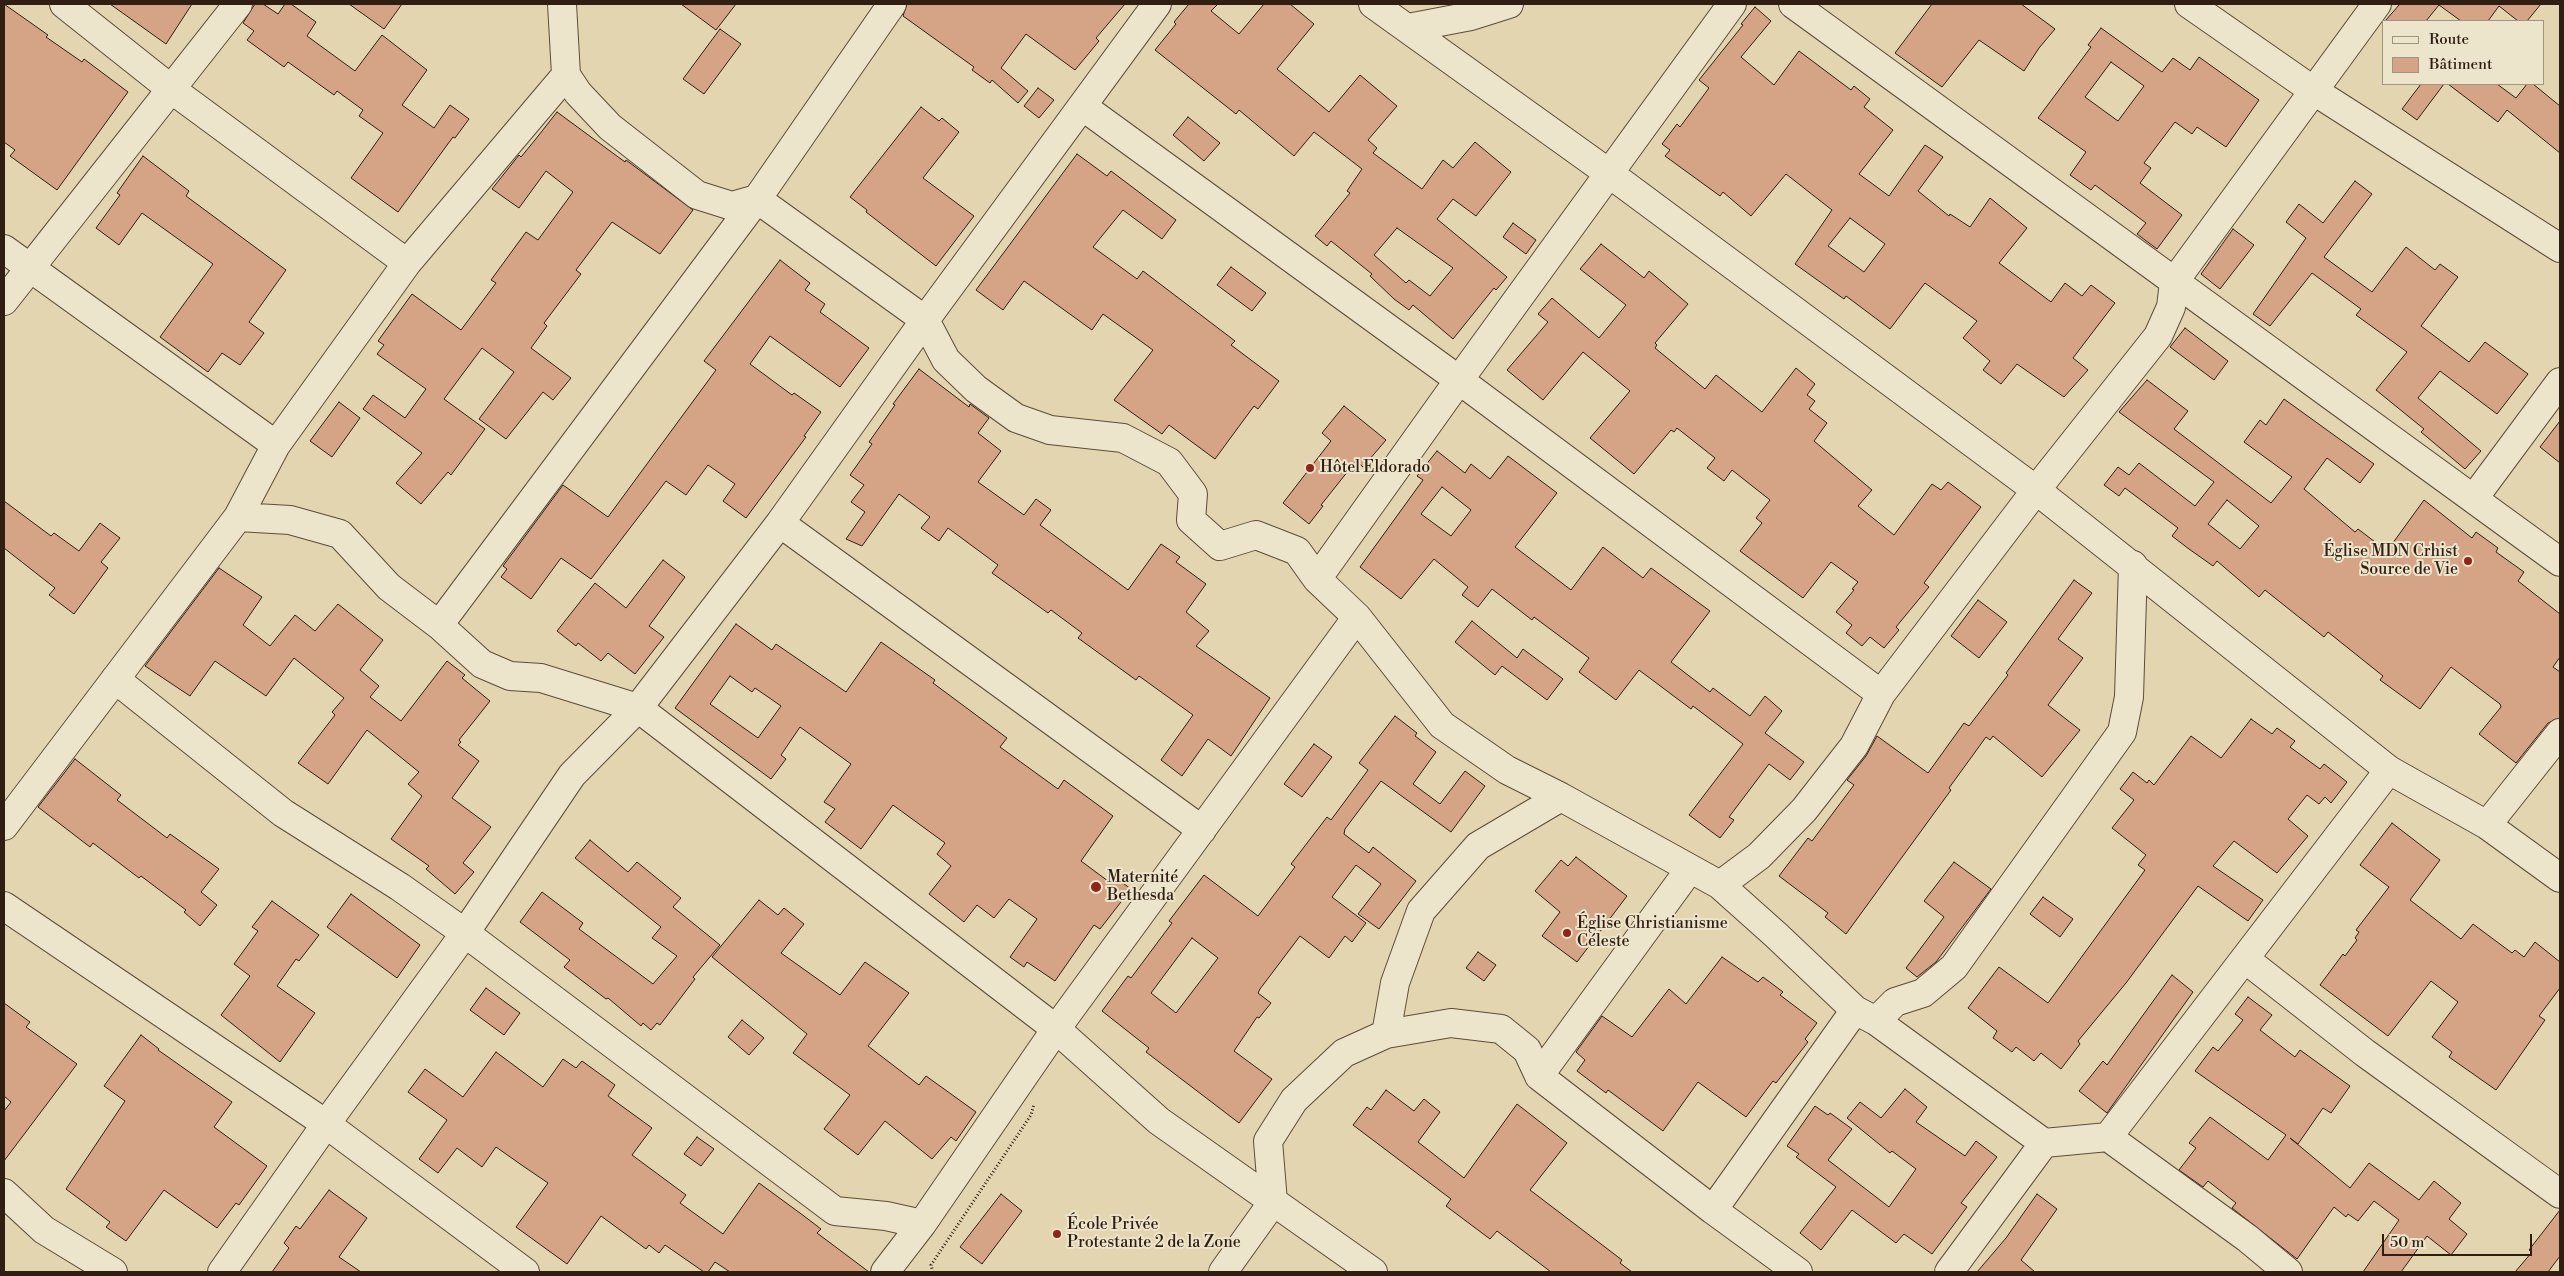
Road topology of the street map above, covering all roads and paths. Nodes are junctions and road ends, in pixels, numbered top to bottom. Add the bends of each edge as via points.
1 (64, 4) edge
2 (238, 4) edge
3 (558, 4) edge
4 (892, 4) edge
5 (1157, 4) edge
6 (1373, 4) edge
7 (1510, 4) edge
8 (1732, 4) edge
9 (1792, 4) edge
10 (2189, 4) edge
11 (2377, 4) edge
12 (1408, 28) junction
13 (566, 75) junction
14 (171, 89) junction
15 (2314, 91) junction
16 (1082, 106) junction
17 (1610, 174) junction
18 (756, 199) junction
19 (2560, 248) edge
20 (4, 249) edge
21 (407, 263) junction
22 (30, 267) junction
23 (2174, 282) junction
24 (4, 301) edge
25 (925, 320) junction
26 (1459, 380) junction
27 (2560, 382) edge
28 (276, 445) junction
29 (2036, 490) junction
30 (2474, 498) junction
31 (238, 517) junction
32 (780, 523) junction
33 (2560, 562) edge
34 (2133, 565) junction
35 (1318, 579) junction
36 (1356, 617) junction
37 (439, 625) junction
38 (115, 679) junction
39 (1881, 694) junction
40 (638, 708) junction
41 (2560, 733) edge
42 (2389, 770) junction
43 (1561, 797) junction
44 (2487, 825) junction
45 (4, 826) edge
46 (1202, 830) junction
47 (1688, 870) junction
48 (2560, 878) edge
49 (1720, 886) junction
50 (4, 906) edge
51 (466, 933) junction
52 (2245, 959) junction
53 (1865, 1016) junction
54 (1056, 1029) junction
55 (1386, 1034) junction
56 (1539, 1076) junction
57 (326, 1124) junction
58 (2108, 1137) junction
59 (2044, 1142) junction
60 (4, 1193) edge
61 (2560, 1194) edge
62 (1273, 1202) junction
63 (1713, 1210) junction
64 (922, 1224) junction
65 (113, 1272) edge
66 (222, 1272) edge
67 (525, 1272) edge
68 (885, 1272) edge
69 (1223, 1272) edge
70 (1373, 1272) edge
71 (1798, 1272) edge
72 (1949, 1272) edge
73 (2288, 1272) edge

1 - 14 street
2 - 14 street
3 - 13 street
4 - 18 street
5 - 16 street
6 - 12 street
7 - 12 street via 1471,16
8 - 17 street
9 - 23 street
10 - 15 street
11 - 15 street
12 - 17 street
13 - 18 street via 610,127 697,195 732,206
13 - 21 street
14 - 21 street
14 - 22 street
15 - 19 street
15 - 23 street
16 - 25 street
16 - 26 street
17 - 26 street
17 - 29 street
18 - 25 street
18 - 37 street
20 - 22 street
21 - 28 street
22 - 24 street
22 - 28 street
23 - 29 street via 2172,307 2158,336
23 - 30 street
25 - 32 street
25 - 35 street via 946,360 976,389 1016,418 1050,430 1123,438 1169,462 1193,494 1191,520 1220,546 1256,535 1297,551
26 - 35 street
26 - 39 street
27 - 30 street
28 - 31 street
29 - 34 street
29 - 39 street
30 - 33 street
31 - 37 street via 290,520 340,534 389,587
31 - 38 street
32 - 40 street
32 - 46 street
34 - 42 street
34 - 53 street via 2129,697 2122,732 1954,967 1923,993
35 - 36 street
36 - 43 street via 1442,724 1507,770
36 - 46 street
37 - 40 street via 482,664 510,676 541,678
38 - 45 street
38 - 51 street via 283,813
39 - 49 street via 1854,746 1804,810 1759,856
40 - 51 street via 572,775
40 - 54 street
41 - 44 street
42 - 44 street
42 - 52 street
43 - 47 street
43 - 55 street via 1478,846 1421,911 1395,983
44 - 48 street
46 - 54 street
47 - 49 street
47 - 56 street
49 - 53 street
50 - 57 street
51 - 57 street
51 - 64 street via 835,1211 886,1216
52 - 58 street
52 - 61 street via 2365,1053
53 - 59 street
53 - 63 street
54 - 62 street via 1159,1121
54 - 64 street
55 - 56 street via 1451,1023 1501,1029 1527,1050
55 - 62 street via 1344,1053 1294,1100 1268,1141
56 - 63 street
57 - 66 street
57 - 67 street
58 - 59 street
58 - 73 street via 2247,1238
59 - 72 street
60 - 65 street via 44,1230
62 - 69 street
62 - 70 street
63 - 71 street
64 - 68 street

